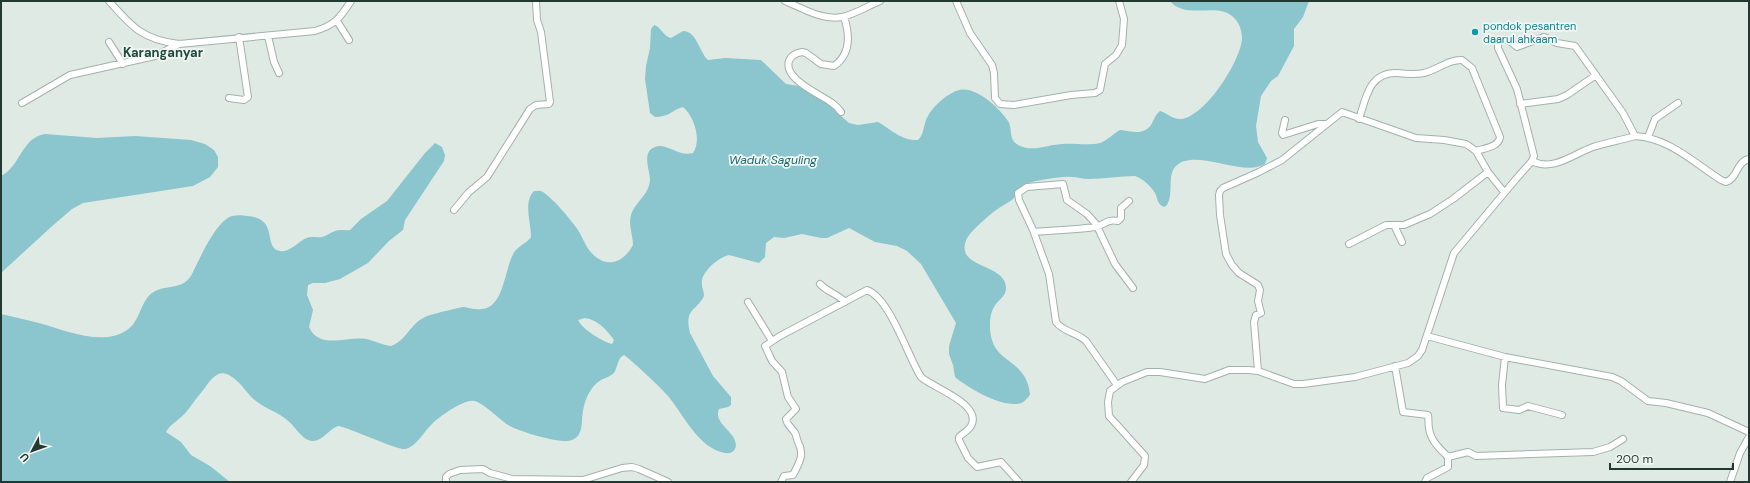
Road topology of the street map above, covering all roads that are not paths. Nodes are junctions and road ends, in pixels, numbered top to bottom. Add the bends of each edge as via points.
1 (109, 1) edge
2 (351, 1) edge
3 (536, 1) edge
4 (785, 1) edge
5 (880, 1) edge
6 (956, 1) edge
7 (1119, 1) edge
8 (844, 17) junction
9 (337, 21) junction
10 (268, 36) junction
11 (239, 37) junction
12 (349, 40) dead end
13 (109, 42) dead end
14 (179, 44) junction
15 (123, 64) junction
16 (279, 73) dead end
17 (1596, 75) junction
18 (229, 98) dead end
19 (22, 103) dead end
20 (1678, 103) dead end
21 (1520, 104) junction
22 (840, 112) dead end
23 (1359, 119) junction
24 (1284, 120) dead end
25 (1326, 124) junction
26 (1635, 136) junction
27 (1648, 137) junction
28 (1476, 151) junction
29 (1749, 159) edge
30 (1532, 161) junction
31 (1488, 172) junction
32 (1504, 192) junction
33 (1128, 201) dead end
34 (454, 210) dead end
35 (1394, 225) junction
36 (1098, 226) junction
37 (1034, 232) junction
38 (1402, 242) dead end
39 (1349, 244) dead end
40 (820, 284) dead end
41 (1134, 288) dead end
42 (748, 302) dead end
43 (845, 302) junction
44 (1427, 336) junction
45 (772, 341) junction
46 (1505, 357) junction
47 (1395, 366) junction
48 (1258, 371) junction
49 (1117, 385) junction
50 (1562, 414) dead end
51 (1749, 432) edge
52 (1749, 437) edge
53 (1623, 439) dead end
54 (1448, 457) junction
55 (446, 482) edge
56 (668, 482) edge
57 (781, 482) edge
58 (1019, 482) edge
59 (1131, 482) edge
60 (1425, 482) edge
61 (1730, 482) edge

1 - 14 street via 139,32
2 - 9 street
3 - 34 street via 550,102 530,109 487,177 469,192
4 - 8 street via 825,17
5 - 8 street
6 - 7 street via 968,29 992,65 995,98 1000,104 1014,106 1095,93 1100,90 1106,64 1116,55 1122,44 1124,19
8 - 22 street via 849,44 838,63 834,66 825,66 802,52 794,55 788,66 789,71 802,84 832,103
9 - 10 street via 315,31
9 - 12 street
10 - 11 street
10 - 16 street
11 - 14 street
11 - 18 street via 248,97 244,100
13 - 15 street
14 - 15 street via 155,56
15 - 19 street via 70,75
17 - 21 street via 1567,95 1552,100
17 - 21 street via 1573,45 1560,44 1544,37 1517,47 1507,39 1501,40 1498,48 1513,78
17 - 26 street via 1623,113
20 - 27 street via 1655,119
21 - 30 street via 1534,153
23 - 25 street via 1342,112
23 - 28 street via 1416,138 1466,144
23 - 28 street via 1372,84 1380,76 1424,73 1455,60 1462,60 1472,68 1500,137 1495,145
24 - 25 street via 1283,135
25 - 48 street via 1282,160 1223,188 1219,193 1224,245 1230,262 1238,273 1258,284 1260,289 1258,301 1262,312 1256,316 1254,322
26 - 27 street
26 - 30 street via 1593,147 1559,162 1540,165
27 - 29 street via 1671,146 1726,182 1732,179 1740,164
28 - 31 street
30 - 32 street
31 - 32 street
31 - 35 street via 1430,214 1404,226
32 - 44 street via 1454,254
33 - 36 street via 1121,208 1120,220 1110,220
35 - 38 street
35 - 39 street via 1386,225
36 - 37 street
36 - 37 street via 1087,214 1068,201 1064,185 1060,183 1027,187 1018,193
36 - 41 street via 1115,264
37 - 49 street via 1049,274 1056,322 1086,341
40 - 43 street
42 - 45 street
43 - 45 street
43 - 58 street via 864,291 869,291 877,298 892,318 921,377 954,395 972,416 970,429 959,438 968,458 977,467 1001,462
44 - 46 street
44 - 47 street via 1418,356 1408,363
45 - 57 street via 766,344 765,348 780,368 788,397 796,409 786,419 797,435 801,452 801,461 793,475 784,476
46 - 50 street via 1502,385 1504,408 1519,410 1528,406
46 - 51 street via 1612,376 1648,401 1708,413
47 - 48 street via 1355,377 1303,384 1294,384
47 - 54 street via 1403,412 1428,415 1431,436
48 - 49 street via 1229,370 1205,379 1147,372 1128,378
49 - 59 street via 1108,394 1109,415 1145,456 1144,465
52 - 61 street via 1740,453
53 - 54 street via 1610,448 1593,452 1477,456 1468,452
54 - 60 street via 1448,467 1427,478
55 - 56 street via 449,474 470,469 484,469 488,473 512,479 583,480 628,467 639,468

